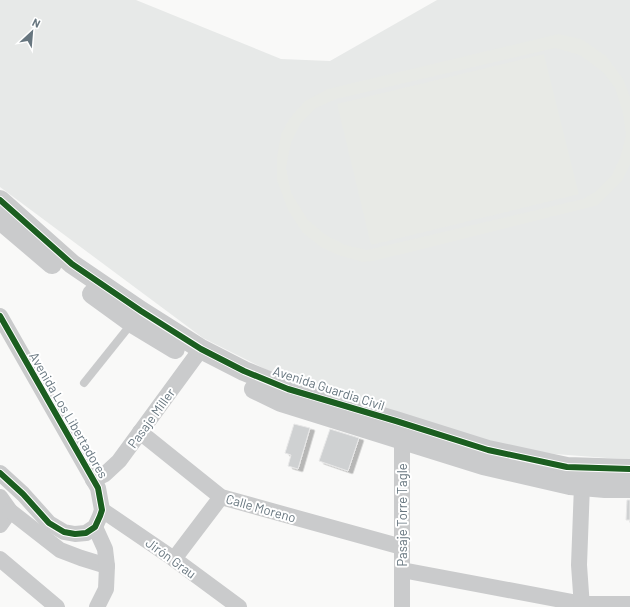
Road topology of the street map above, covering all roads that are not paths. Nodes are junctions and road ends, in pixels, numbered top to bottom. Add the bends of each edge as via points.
1 (0, 200) edge
2 (0, 220) edge
3 (0, 316) edge
4 (132, 323) junction
5 (197, 354) junction
6 (84, 383) dead end
7 (140, 432) junction
8 (404, 432) junction
9 (630, 469) edge
10 (0, 473) edge
11 (583, 477) junction
12 (93, 480) junction
13 (630, 488) edge
14 (0, 497) edge
15 (221, 498) junction
16 (102, 510) junction
17 (10, 511) junction
18 (0, 525) edge
19 (95, 526) junction
20 (402, 547) junction
21 (174, 558) junction
22 (0, 559) edge
23 (107, 566) junction
24 (402, 570) junction
25 (211, 587) junction
26 (630, 604) edge
27 (583, 606) edge
28 (57, 607) edge
29 (97, 607) edge
30 (225, 607) edge
31 (239, 607) edge
32 (402, 607) edge

1 - 5 street, Avenida Guardia Civil via 72,264
2 - 4 street, Avenida Guardia Civil via 64,274
3 - 12 street, Avenida Los Libertadores
4 - 5 street, Avenida Guardia Civil
4 - 6 lane
5 - 7 street, Pasaje Miller
5 - 8 street, Avenida Guardia Civil
7 - 12 street, Pasaje Miller via 119,461 105,474
7 - 15 street, Calle Moreno
8 - 11 street, Avenida Guardia Civil via 567,467
8 - 20 street, Pasaje Torre Tagle
9 - 11 street, Avenida Guardia Civil
10 - 19 street via 49,523 64,532 86,533
11 - 13 street, Avenida Guardia Civil via 605,488
11 - 27 street via 579,565
12 - 16 street, Avenida Los Libertadores via 98,488
14 - 17 street
15 - 20 street, Calle Moreno
15 - 21 street
16 - 19 street
16 - 21 street, Jirón Grau
17 - 18 street
17 - 23 street via 60,550
19 - 23 street via 105,549
20 - 24 street, Pasaje Torre Tagle
21 - 25 street, Jirón Grau
22 - 28 street
23 - 29 street via 106,589
24 - 27 street
24 - 32 street, Pasaje Torre Tagle
25 - 30 street
25 - 31 street, Jirón Grau
26 - 27 street

